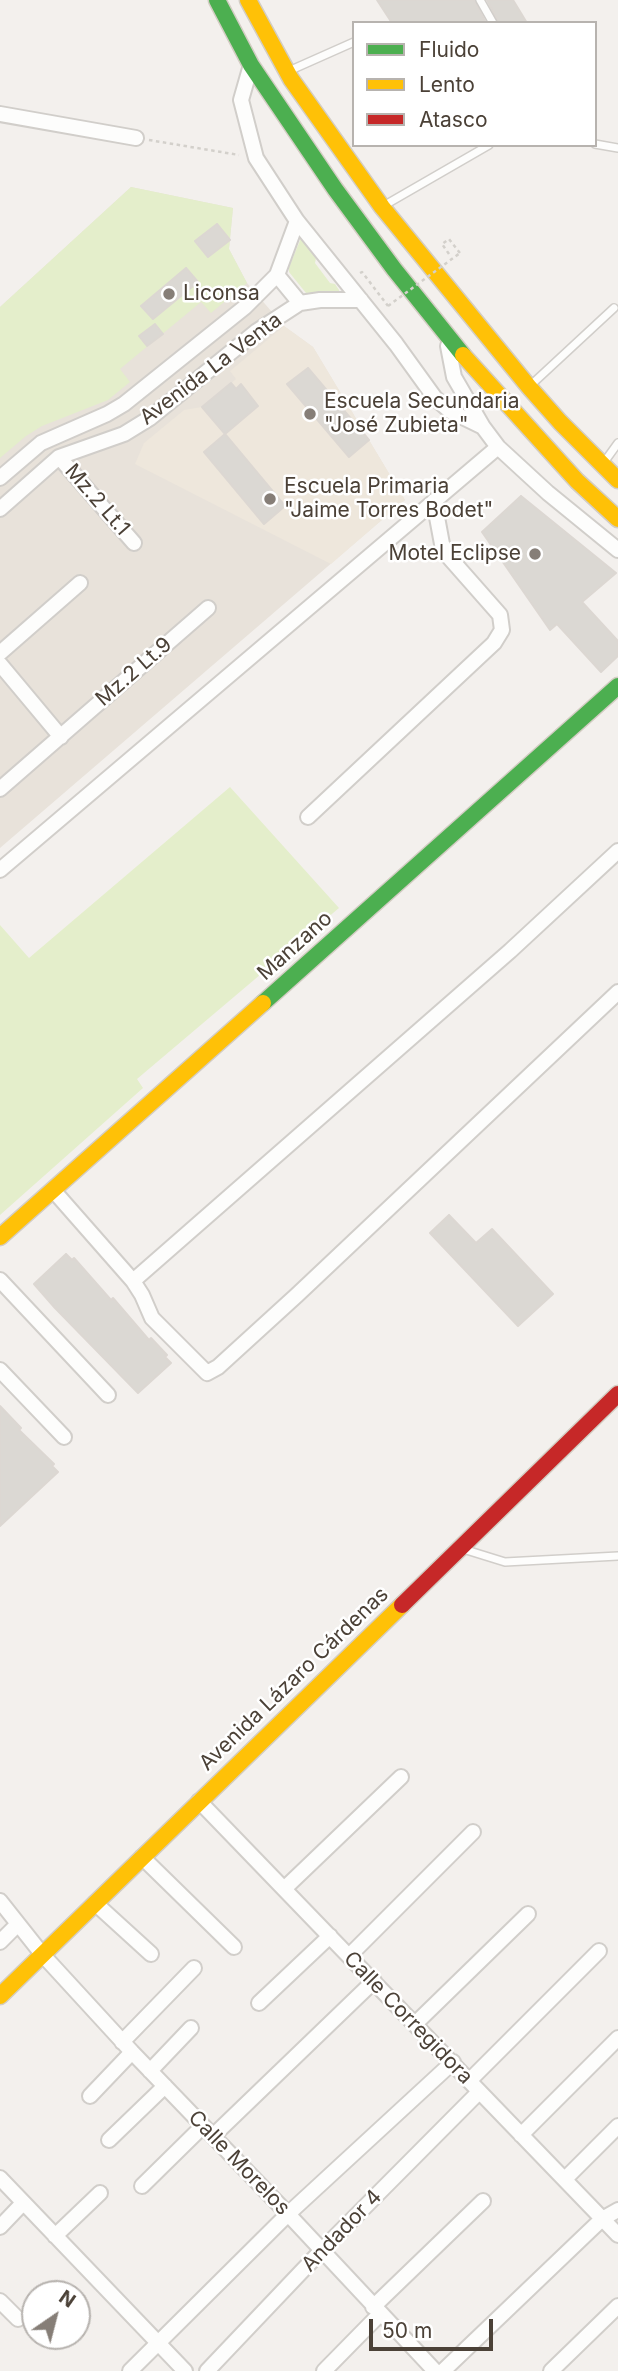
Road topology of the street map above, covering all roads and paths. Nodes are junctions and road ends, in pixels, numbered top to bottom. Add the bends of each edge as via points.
1 (217, 0) edge
2 (248, 0) edge
3 (480, 0) edge
4 (492, 21) edge
5 (352, 43) edge
6 (251, 65) junction
7 (287, 72) junction
8 (0, 114) edge
9 (136, 138) joint
10 (597, 144) edge
11 (486, 147) edge
12 (618, 148) edge
13 (256, 158) junction
14 (382, 207) junction
15 (297, 221) junction
16 (450, 253) dead end
17 (362, 272) dead end
18 (277, 275) junction
19 (361, 300) junction
20 (300, 303) junction
21 (614, 308) dead end
22 (219, 327) junction
23 (447, 338) junction
24 (237, 348) junction
25 (529, 387) junction
26 (483, 428) junction
27 (618, 443) edge
28 (498, 447) junction
29 (60, 457) junction
30 (610, 463) edge
31 (0, 478) edge
32 (618, 480) edge
33 (434, 501) junction
34 (0, 509) edge
35 (618, 519) edge
36 (134, 543) dead end
37 (618, 550) edge
38 (80, 583) dead end
39 (208, 608) dead end
40 (0, 653) edge
41 (0, 664) edge
42 (618, 686) edge
43 (61, 737) junction
44 (0, 789) edge
45 (308, 817) dead end
46 (618, 851) edge
47 (0, 870) edge
48 (618, 992) edge
49 (53, 1190) junction
50 (0, 1237) edge
51 (0, 1280) edge
52 (133, 1281) junction
53 (0, 1370) edge
54 (618, 1394) edge
55 (108, 1395) dead end
56 (64, 1437) dead end
57 (459, 1548) junction
58 (618, 1556) edge
59 (401, 1777) dead end
60 (199, 1801) junction
61 (473, 1832) dead end
62 (142, 1857) junction
63 (284, 1889) junction
64 (0, 1901) edge
65 (95, 1903) junction
66 (528, 1914) dead end
67 (18, 1924) junction
68 (330, 1936) junction
69 (0, 1942) edge
70 (234, 1947) dead end
71 (600, 1951) dead end
72 (43, 1954) junction
73 (151, 1954) dead end
74 (349, 1956) junction
75 (194, 1968) dead end
76 (374, 1981) junction
77 (0, 1996) edge
78 (259, 2003) dead end
79 (415, 2024) junction
80 (191, 2028) dead end
81 (618, 2038) edge
82 (127, 2047) junction
83 (453, 2063) junction
84 (150, 2071) junction
85 (165, 2086) junction
86 (474, 2087) junction
87 (90, 2096) dead end
88 (618, 2126) edge
89 (208, 2131) junction
90 (521, 2135) junction
91 (109, 2140) dead end
92 (0, 2178) edge
93 (565, 2179) junction
94 (142, 2186) dead end
95 (100, 2193) dead end
96 (483, 2201) dead end
97 (23, 2203) junction
98 (618, 2210) edge
99 (288, 2214) junction
100 (602, 2219) junction
101 (0, 2227) edge
102 (618, 2235) edge
103 (55, 2236) junction
104 (322, 2250) junction
105 (0, 2301) edge
106 (618, 2306) edge
107 (377, 2310) junction
108 (19, 2319) dead end
109 (159, 2343) junction
110 (130, 2371) edge
111 (185, 2371) edge
112 (207, 2371) edge
113 (324, 2371) edge
114 (435, 2371) edge
115 (443, 2371) edge
116 (551, 2371) edge

1 - 6 main road
2 - 7 main road
3 - 4 lane
5 - 7 lane
6 - 13 street via 241,100
6 - 23 main road via 335,189
7 - 14 main road
8 - 9 street
9 - 13 path
10 - 12 lane
11 - 14 lane
13 - 15 street
14 - 25 main road
15 - 18 street, Avenida La Venta
15 - 19 street
16 - 17 path, bridge via 442,244 449,239 460,253 388,306
18 - 20 street
18 - 22 street, Avenida La Venta
19 - 20 street, Avenida La Venta
19 - 26 street via 435,398
20 - 24 street, Avenida La Venta
21 - 25 lane
22 - 24 street
22 - 31 street, Avenida La Venta via 124,404 41,443
23 - 26 street via 454,377
23 - 35 main road via 577,481
24 - 29 street, Avenida La Venta via 124,435
25 - 30 main road via 560,422
26 - 28 street
27 - 30 lane
28 - 33 street
28 - 37 street
29 - 34 street, Avenida La Venta
29 - 36 street, Mz.2 Lt.1
30 - 32 main road
33 - 45 street via 448,556 500,615 502,630 494,643
33 - 47 street
38 - 40 street
39 - 43 street, Mz.2 Lt.9
41 - 43 street
42 - 49 main road, Manzano
43 - 44 street, Mz.2 Lt.9
46 - 52 street
48 - 52 street via 218,1367 207,1373 200,1368 152,1318
49 - 50 main road, Manzano
49 - 52 street
51 - 55 street
53 - 56 street
54 - 57 main road, Avenida Lázaro Cárdenas
57 - 58 lane via 505,1562
57 - 60 main road, Avenida Lázaro Cárdenas
59 - 63 street
60 - 62 main road, Avenida Lázaro Cárdenas
60 - 63 street, Calle Corregidora
61 - 74 street
62 - 65 main road, Avenida Lázaro Cárdenas
62 - 70 street
63 - 68 street, Calle Corregidora
64 - 67 street, Calle Morelos
65 - 72 main road, Avenida Lázaro Cárdenas
65 - 73 street
66 - 79 street
67 - 69 street
67 - 72 street, Calle Morelos
68 - 74 street, Calle Corregidora
68 - 78 street
71 - 86 street, Andador 4
72 - 77 main road, Avenida Lázaro Cárdenas
72 - 82 street, Calle Morelos
74 - 76 street, Calle Corregidora
75 - 82 street
76 - 79 street, Calle Corregidora
76 - 89 street
79 - 83 street, Calle Corregidora
80 - 84 street
81 - 90 street
82 - 84 street, Calle Morelos
82 - 87 street
83 - 86 street, Calle Corregidora
83 - 99 street
84 - 85 street, Calle Morelos
85 - 89 street, Calle Morelos
85 - 91 street
86 - 90 street, Calle Corregidora
86 - 104 street, Andador 4
88 - 93 street
89 - 94 street
89 - 99 street, Calle Morelos
90 - 93 street, Calle Corregidora
92 - 97 street
93 - 100 street, Calle Corregidora
95 - 103 street
96 - 107 street
97 - 101 street
97 - 103 street
98 - 100 street
99 - 104 street, Calle Morelos
99 - 109 street
100 - 102 street, Calle Corregidora
100 - 115 street
103 - 109 street
104 - 107 street, Calle Morelos
104 - 112 street, Andador 4
105 - 108 street
106 - 116 street
107 - 113 street
107 - 114 street, Calle Morelos
109 - 110 street
109 - 111 street

